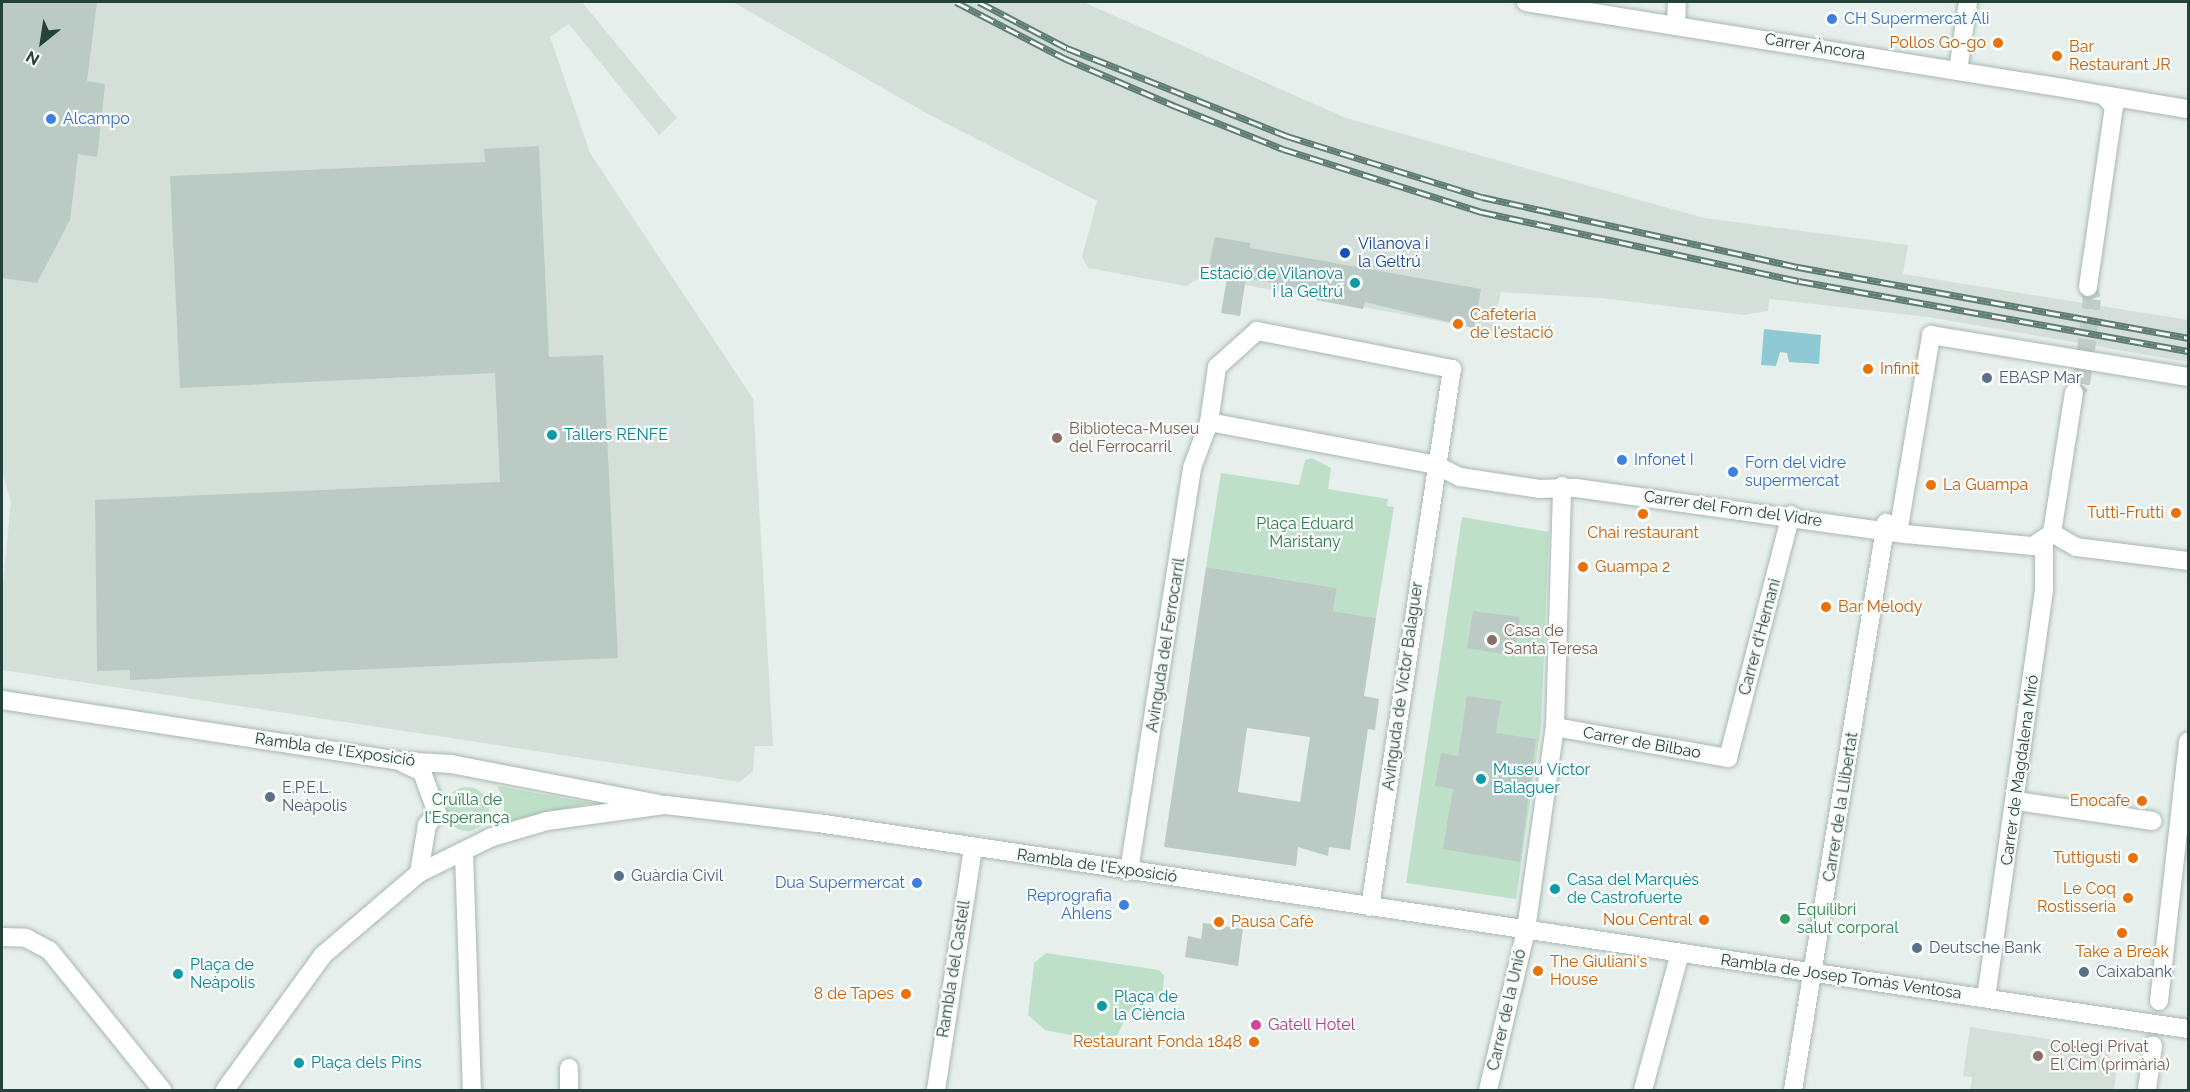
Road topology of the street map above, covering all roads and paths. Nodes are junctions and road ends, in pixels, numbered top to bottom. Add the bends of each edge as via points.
1 (1526, 2) edge
2 (1677, 2) edge
3 (1968, 2) edge
4 (1676, 26) junction
5 (1958, 71) junction
6 (2114, 100) junction
7 (2188, 110) edge
8 (2088, 287) tunnel mouth
9 (2188, 377) edge
10 (2074, 393) tunnel mouth
11 (1209, 422) junction
12 (1436, 465) junction
13 (1562, 486) junction
14 (1791, 515) junction
15 (1890, 529) junction
16 (2043, 540) junction
17 (2188, 561) edge
18 (2, 700) edge
19 (1555, 727) junction
20 (2188, 742) edge
21 (1728, 758) joint
22 (399, 761) junction
23 (2016, 801) junction
24 (666, 805) junction
25 (2153, 821) dead end
26 (973, 847) junction
27 (464, 852) junction
28 (1129, 871) junction
29 (419, 873) junction
30 (1370, 907) junction
31 (1527, 930) junction
32 (2, 937) edge
33 (1680, 953) junction
34 (1814, 973) junction
35 (1986, 998) junction
36 (2159, 1000) dead end
37 (2188, 1029) edge
38 (2153, 1045) dead end
39 (569, 1068) dead end
40 (162, 1090) edge
41 (225, 1090) edge
42 (472, 1090) edge
43 (569, 1090) edge
44 (936, 1090) edge
45 (1488, 1090) edge
46 (1643, 1090) edge
47 (1794, 1090) edge
48 (2147, 1090) edge

1 - 4 street, Carrer Àncora
2 - 4 street
3 - 5 street
4 - 5 street, Carrer Àncora
5 - 6 street, Carrer Àncora
6 - 7 street, Carrer Àncora
6 - 8 street
9 - 15 street, Carrer de la Llibertat via 1931,335
10 - 16 street, Carrer de Magdalena Miró
11 - 12 street
11 - 12 street via 1217,368 1257,331 1452,369
11 - 28 street, Avinguda del Ferrocarril via 1192,468
12 - 13 street, Carrer del Forn del Vidre via 1460,477 1539,489
12 - 30 street, Avinguda de Víctor Balaguer
13 - 14 street, Carrer del Forn del Vidre
13 - 19 street, Carrer de la Unió
14 - 15 street, Carrer del Forn del Vidre
14 - 21 street, Carrer d'Hernani
15 - 16 street, Carrer del Forn del Vidre
15 - 34 street, Carrer de la Llibertat
16 - 17 street, Carrer del Forn del Vidre
16 - 23 street, Carrer de Magdalena Miró via 2046,575
18 - 22 street, Rambla de l'Exposició
19 - 21 street, Carrer de Bilbao
19 - 31 street, Carrer de la Unió
20 - 36 street
22 - 24 street, Rambla de l'Exposició via 451,764
22 - 29 street via 422,772 437,813 427,825
23 - 25 street
23 - 35 street, Carrer de Magdalena Miró
24 - 26 street, Rambla de l'Exposició via 708,807
24 - 27 street, Rambla de l'Exposició via 547,821 492,837
26 - 28 street, Rambla de l'Exposició
26 - 44 street, Rambla del Castell
27 - 29 street, Rambla de l'Exposició
27 - 42 street
28 - 30 street, Rambla de l'Exposició
29 - 41 street, Rambla de l'Exposició via 322,955
30 - 31 street, Rambla de l'Exposició
31 - 33 street, Rambla de Josep Tomàs Ventosa
31 - 45 street, Carrer de la Unió
32 - 40 street via 26,938 50,951
33 - 34 street, Rambla de Josep Tomàs Ventosa
33 - 46 street
34 - 35 street, Rambla de Josep Tomàs Ventosa
34 - 47 street, Carrer de la Llibertat
35 - 37 street, Rambla de Josep Tomàs Ventosa
38 - 48 street
39 - 43 street

